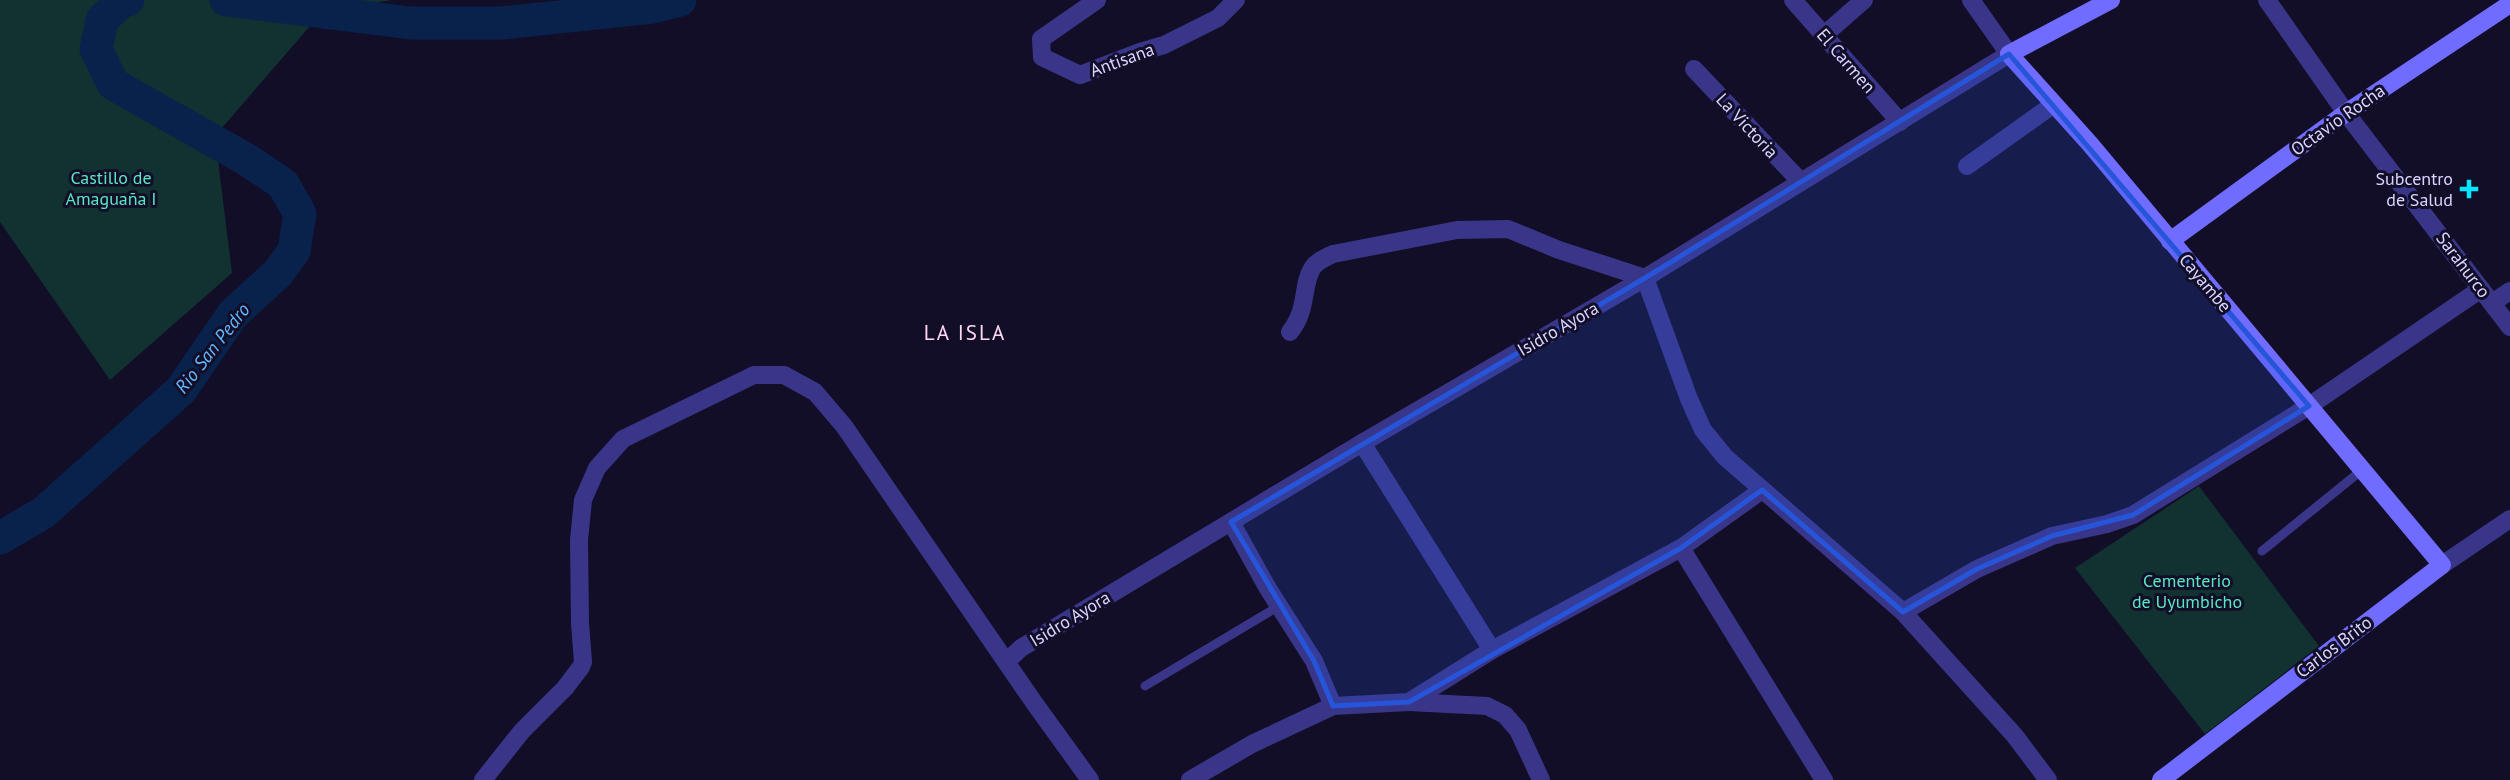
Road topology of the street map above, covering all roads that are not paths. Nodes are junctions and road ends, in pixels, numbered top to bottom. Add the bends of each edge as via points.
1 (1097, 0) edge
2 (1236, 0) edge
3 (1793, 0) edge
4 (1864, 0) edge
5 (1970, 0) edge
6 (2111, 0) edge
7 (2267, 0) edge
8 (2510, 4) edge
9 (1824, 35) junction
10 (2010, 54) junction
11 (1693, 69) dead end
12 (2054, 104) junction
13 (2346, 113) junction
14 (1900, 122) junction
15 (1967, 166) dead end
16 (1801, 183) junction
17 (2170, 241) junction
18 (1646, 278) junction
19 (2510, 290) edge
20 (2486, 296) junction
21 (2510, 327) edge
22 (1290, 332) dead end
23 (2309, 406) junction
24 (1362, 443) junction
25 (2362, 470) junction
26 (1762, 490) junction
27 (2510, 519) edge
28 (1231, 522) junction
29 (1681, 548) junction
30 (2262, 551) dead end
31 (2442, 565) junction
32 (1279, 606) junction
33 (1903, 612) junction
34 (1492, 650) junction
35 (1007, 661) junction
36 (1145, 686) dead end
37 (1409, 702) junction
38 (1333, 706) junction
39 (484, 780) edge
40 (1090, 780) edge
41 (1190, 780) edge
42 (1541, 780) edge
43 (1824, 780) edge
44 (2048, 780) edge
45 (2161, 780) edge

1 - 2 street, Antisana via 1041,39 1042,57 1080,75 1164,45 1218,18
3 - 9 street, El Carmen
4 - 9 street
5 - 10 street, Cayambe
6 - 10 street, Isidro Ayora
7 - 13 street, Sarahurco
8 - 13 street, Octavio Rocha
9 - 14 street, El Carmen
10 - 12 street, Cayambe
10 - 14 street, Isidro Ayora
11 - 16 street, La Victoria
12 - 15 street
12 - 17 street, Cayambe
13 - 17 street, Octavio Rocha
13 - 20 street, Sarahurco
14 - 16 street, Isidro Ayora
16 - 18 street, Isidro Ayora
17 - 23 street, Cayambe
18 - 22 street via 1507,229 1457,230 1333,254 1318,262 1299,321
18 - 24 street, Isidro Ayora
18 - 26 street via 1703,430
19 - 20 street
20 - 21 street, Sarahurco
20 - 23 street
23 - 25 street, Cayambe
23 - 33 street via 2133,514 2052,536 1977,569
24 - 28 street, Isidro Ayora
24 - 34 street
25 - 30 lane
25 - 31 street, Cayambe
26 - 29 street
26 - 33 street
27 - 31 street, Carlos Brito
28 - 32 street
28 - 35 street, Isidro Ayora via 1021,648
29 - 34 street
29 - 43 street
31 - 45 street, Carlos Brito
32 - 36 lane
32 - 38 street via 1314,661
33 - 44 street via 2015,736
34 - 37 street
35 - 39 street via 844,426 815,392 784,375 754,376 623,439 597,468 583,500 579,540 583,662
35 - 40 street
37 - 38 street
37 - 42 street via 1487,706 1505,715 1518,730
38 - 41 street

